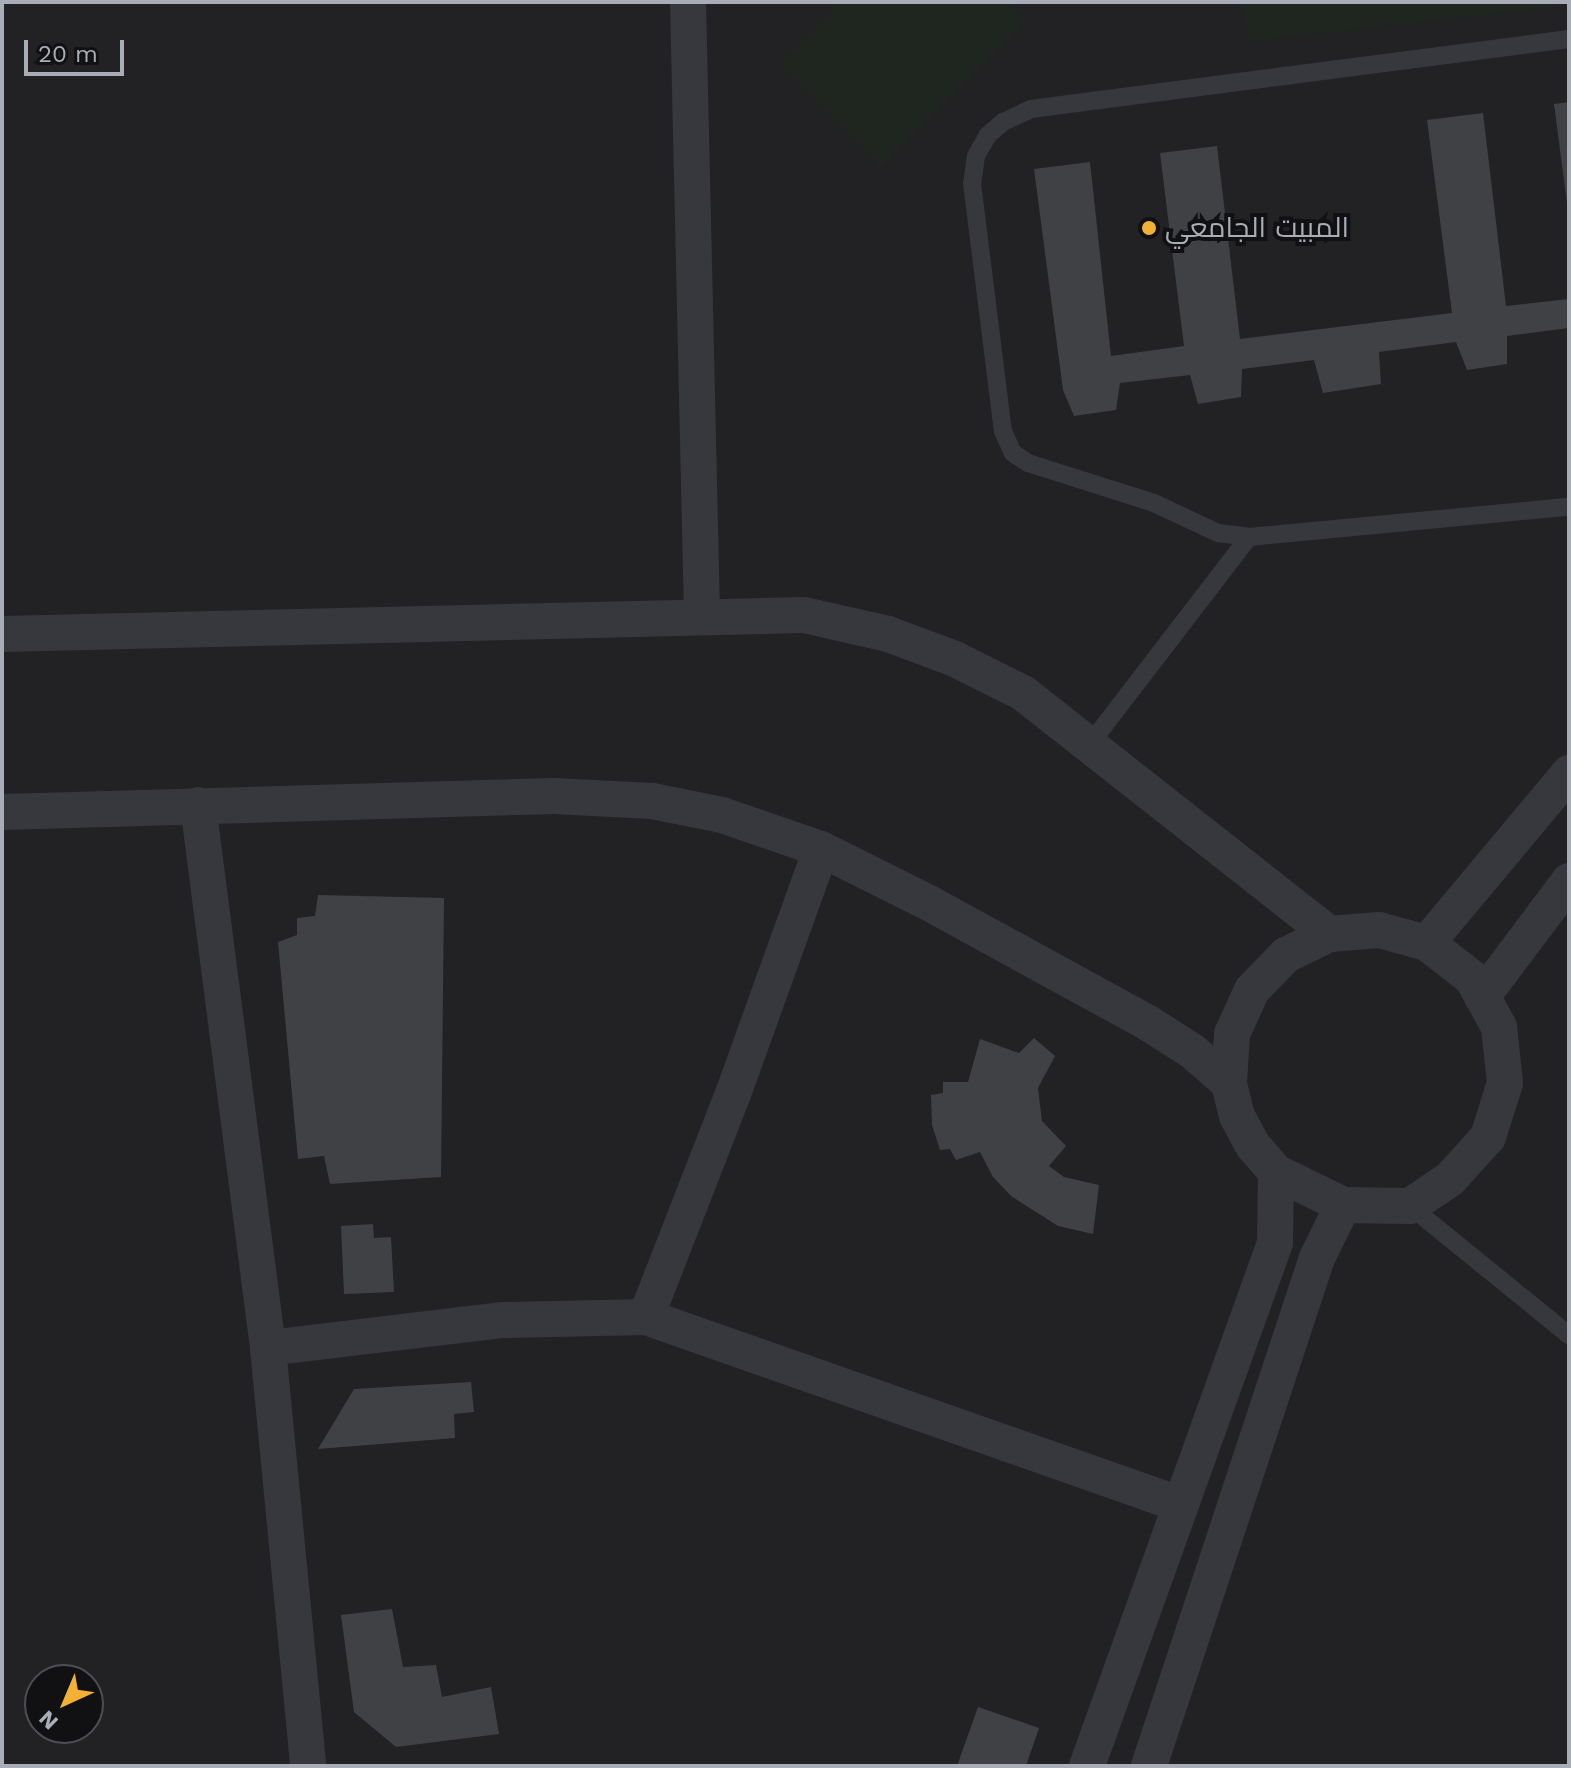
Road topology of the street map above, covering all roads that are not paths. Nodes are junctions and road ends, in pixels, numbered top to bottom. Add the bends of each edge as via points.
1 (688, 2) edge
2 (1569, 39) edge
3 (1569, 507) edge
4 (1249, 537) junction
5 (702, 616) junction
6 (2, 634) edge
7 (1090, 744) junction
8 (1563, 792) edge
9 (198, 805) junction
10 (2, 812) edge
11 (821, 849) junction
12 (1569, 881) edge
13 (1329, 934) junction
14 (1427, 943) junction
15 (1482, 997) junction
16 (1229, 1083) junction
17 (1276, 1172) junction
18 (1343, 1205) junction
19 (1410, 1206) junction
20 (646, 1317) junction
21 (1569, 1335) edge
22 (268, 1348) junction
23 (1179, 1504) junction
24 (308, 1766) edge
25 (1087, 1766) edge
26 (1149, 1766) edge

1 - 5 street
2 - 4 lane via 1031,109 988,135 976,156 972,183 1003,431 1013,453 1028,463 1154,503 1218,533
3 - 4 lane
4 - 7 lane
5 - 6 street
5 - 7 street via 804,615 888,634 1023,693
7 - 13 street
8 - 14 street
9 - 10 street
9 - 11 street via 554,796 652,801 722,815
9 - 22 street
11 - 16 street via 1148,1023
11 - 20 street
12 - 15 street
13 - 14 street via 1379,930
13 - 16 street via 1286,955 1252,990 1232,1034
14 - 15 street via 1472,978
15 - 19 street via 1499,1027 1505,1083 1488,1137 1450,1179
16 - 17 street via 1237,1116 1253,1146
17 - 18 street
17 - 23 street via 1275,1243
18 - 19 street
18 - 26 street via 1317,1258
19 - 21 lane
20 - 22 street via 503,1320
20 - 23 street
22 - 24 street
23 - 25 street

